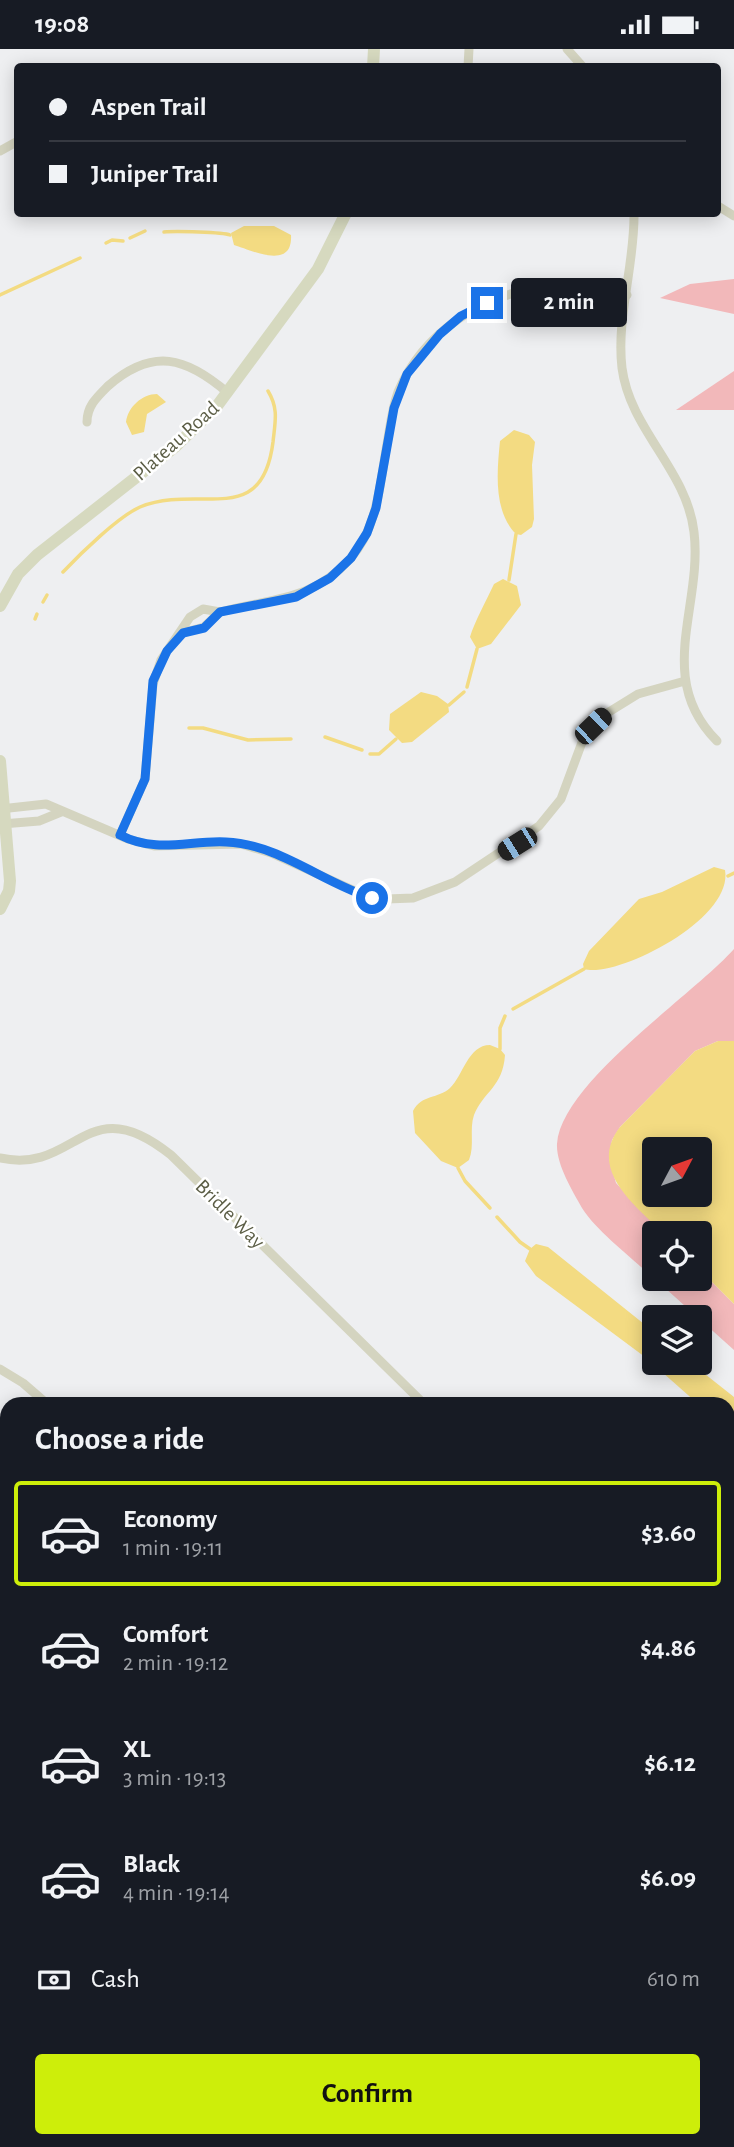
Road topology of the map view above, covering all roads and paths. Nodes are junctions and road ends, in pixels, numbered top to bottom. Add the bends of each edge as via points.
1 (567, 49) edge
2 (579, 63) edge
3 (344, 217) edge
4 (634, 217) edge
5 (627, 295) junction
6 (228, 393) junction
7 (87, 422) dead end
8 (0, 606) edge
9 (220, 612) junction
10 (183, 633) junction
11 (685, 681) junction
12 (717, 741) dead end
13 (0, 761) edge
14 (3, 808) edge
15 (61, 812) junction
16 (4, 824) edge
17 (120, 835) junction
18 (0, 908) edge
19 (0, 1158) edge
20 (0, 1369) edge
21 (39, 1397) edge
22 (417, 1397) edge

1 - 2 street
3 - 6 street, Plateau Road via 318,269
4 - 5 street
5 - 9 street via 533,289 487,303 456,321 417,359 397,395 376,508 351,558 330,578 296,597
5 - 11 street via 621,348 625,386 640,424 683,495 694,532 695,575 682,651
6 - 7 street via 184,363 146,363 125,373 99,395 89,408
6 - 8 street, Plateau Road via 176,446 27,564
9 - 10 street via 204,628
9 - 10 street via 208,608 197,612
10 - 17 street via 156,671 145,779
11 - 12 street
11 - 17 street via 638,694 604,715 584,737 561,799 540,826 427,895 401,900 372,898 241,843 154,846
13 - 14 street
14 - 15 street via 46,804
14 - 16 street
15 - 16 street via 50,819
15 - 17 street
16 - 18 street via 10,881
19 - 22 street, Bridle Way via 35,1161 85,1134 109,1128 146,1136 171,1154
20 - 21 street

